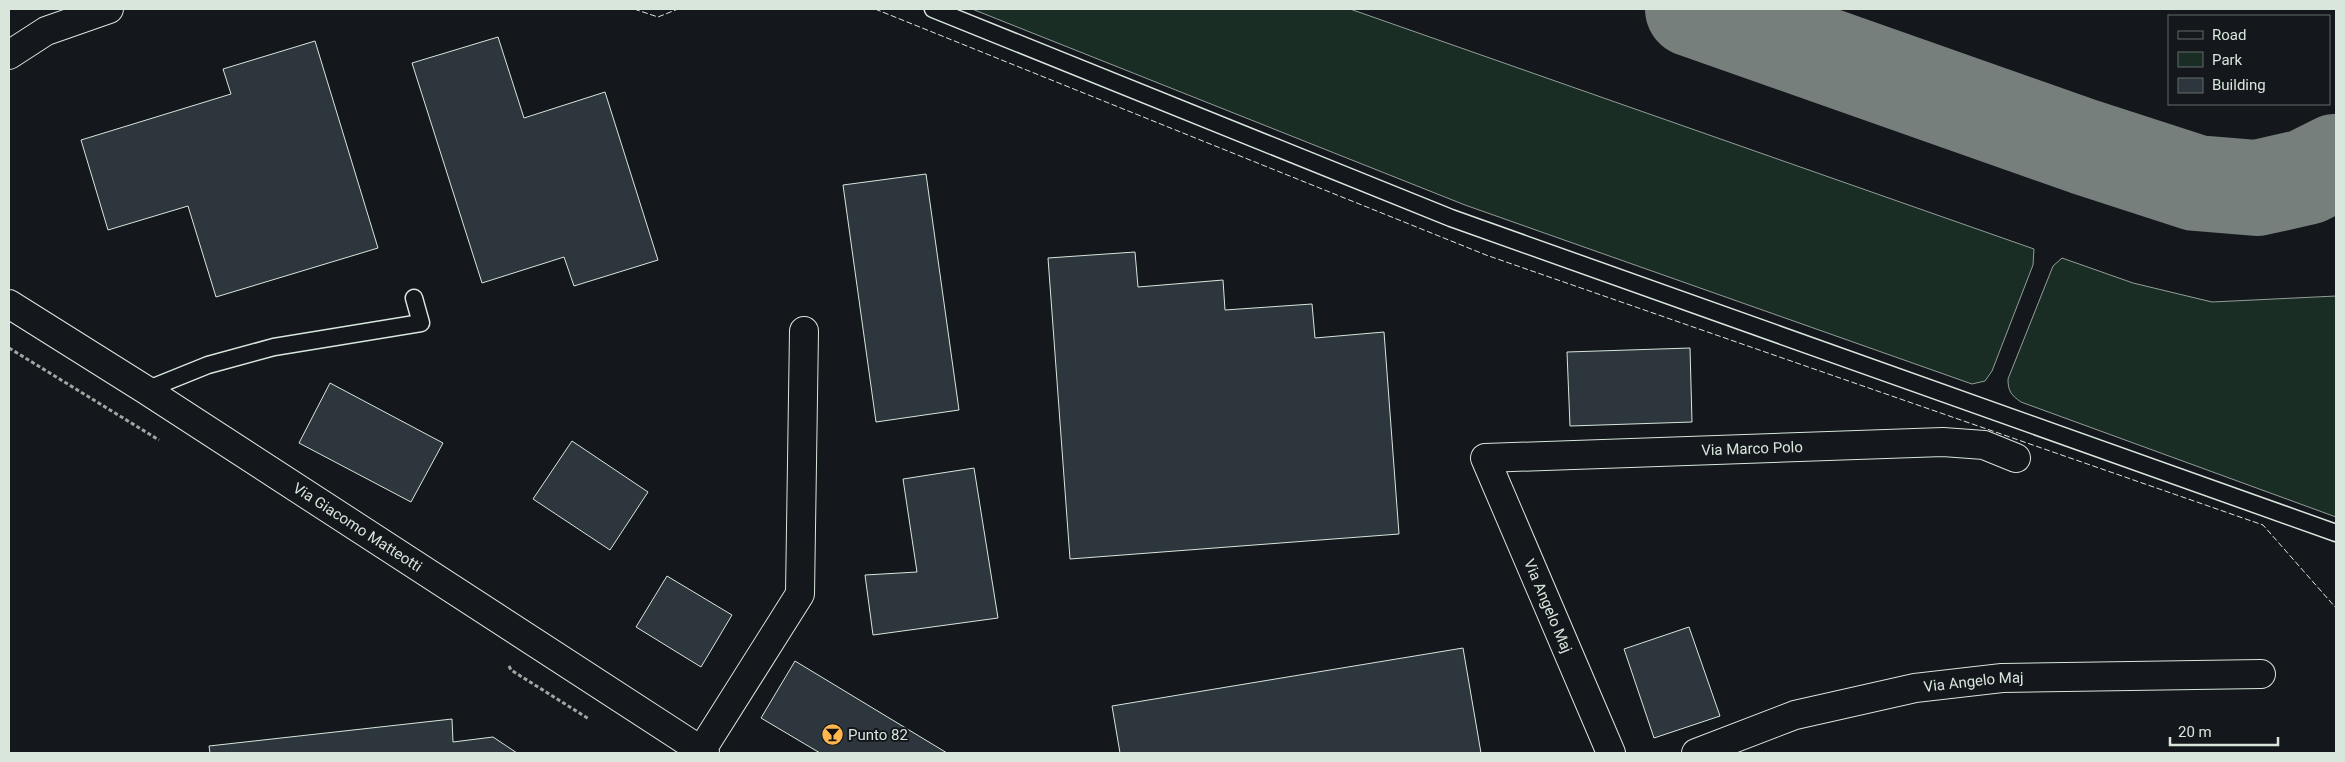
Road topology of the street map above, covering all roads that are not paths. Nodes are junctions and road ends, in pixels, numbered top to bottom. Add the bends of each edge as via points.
1 (109, 9) edge
2 (933, 9) edge
3 (9, 56) edge
4 (414, 298) dead end
5 (9, 304) edge
6 (804, 331) dead end
7 (146, 390) junction
8 (1485, 458) joint
9 (2016, 458) dead end
10 (2336, 533) edge
11 (2261, 674) dead end
12 (703, 752) edge
13 (1611, 753) edge
14 (1696, 753) edge

1 - 3 street via 46,32
2 - 10 lane via 1451,218
4 - 7 lane via 421,323 274,347 208,365
5 - 7 street, Via Giacomo Matteotti
6 - 12 street via 800,594
7 - 12 street, Via Giacomo Matteotti
8 - 9 street, Via Marco Polo via 1943,442 1984,445
8 - 13 street, Via Angelo Maj
11 - 14 street, Via Angelo Maj via 2002,678 1915,688 1795,715

